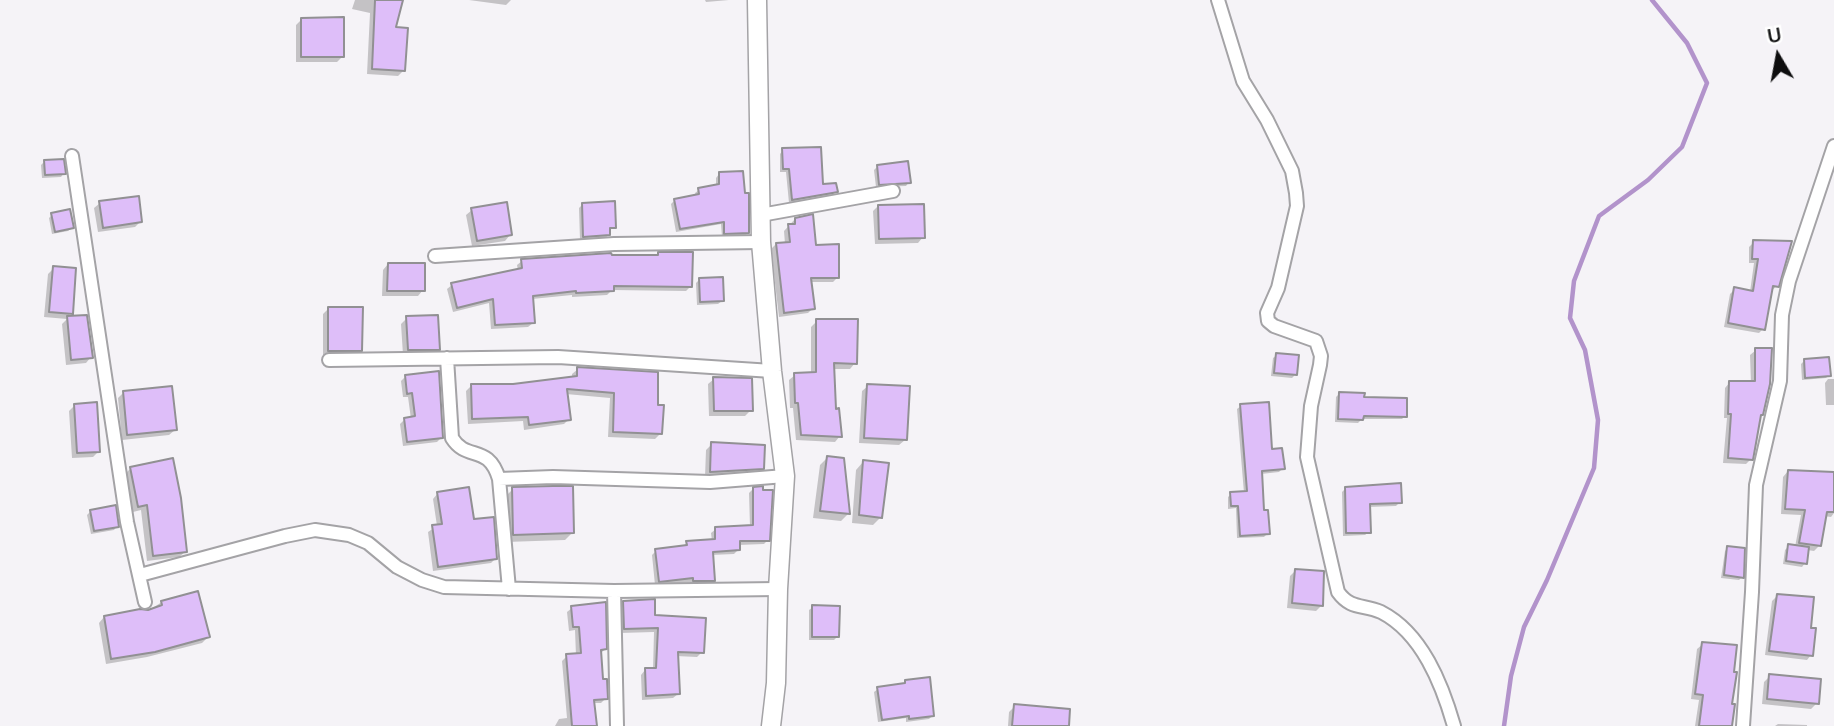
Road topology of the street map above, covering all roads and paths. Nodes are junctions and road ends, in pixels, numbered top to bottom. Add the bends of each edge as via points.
1 (757, 0) edge
2 (1218, 0) edge
3 (1834, 146) edge
4 (72, 156) dead end
5 (893, 191) dead end
6 (761, 215) junction
7 (761, 243) junction
8 (435, 256) dead end
9 (447, 358) junction
10 (329, 360) dead end
11 (772, 372) junction
12 (785, 476) junction
13 (499, 479) junction
14 (140, 575) junction
15 (509, 589) junction
16 (778, 589) junction
17 (614, 591) junction
18 (145, 603) dead end
19 (617, 726) edge
20 (771, 726) edge
21 (1454, 726) edge
22 (1743, 726) edge

1 - 6 street
2 - 21 street via 1243,80 1292,171 1297,206 1278,288 1267,313 1274,326 1316,341 1319,348 1307,457 1338,592 1345,601 1380,612 1416,642 1425,653
3 - 22 street via 1782,315 1780,381 1756,485
4 - 14 street via 123,498
5 - 6 street
6 - 7 street
7 - 8 street via 614,244
7 - 11 street
9 - 10 street
9 - 11 street via 558,357
9 - 13 street via 452,438 457,446 488,457
11 - 12 street
12 - 13 street via 709,482
12 - 16 street
13 - 15 street
14 - 15 street via 315,530 368,543 397,567 444,587
14 - 18 street
15 - 17 street
16 - 17 street
16 - 20 street
17 - 19 street

